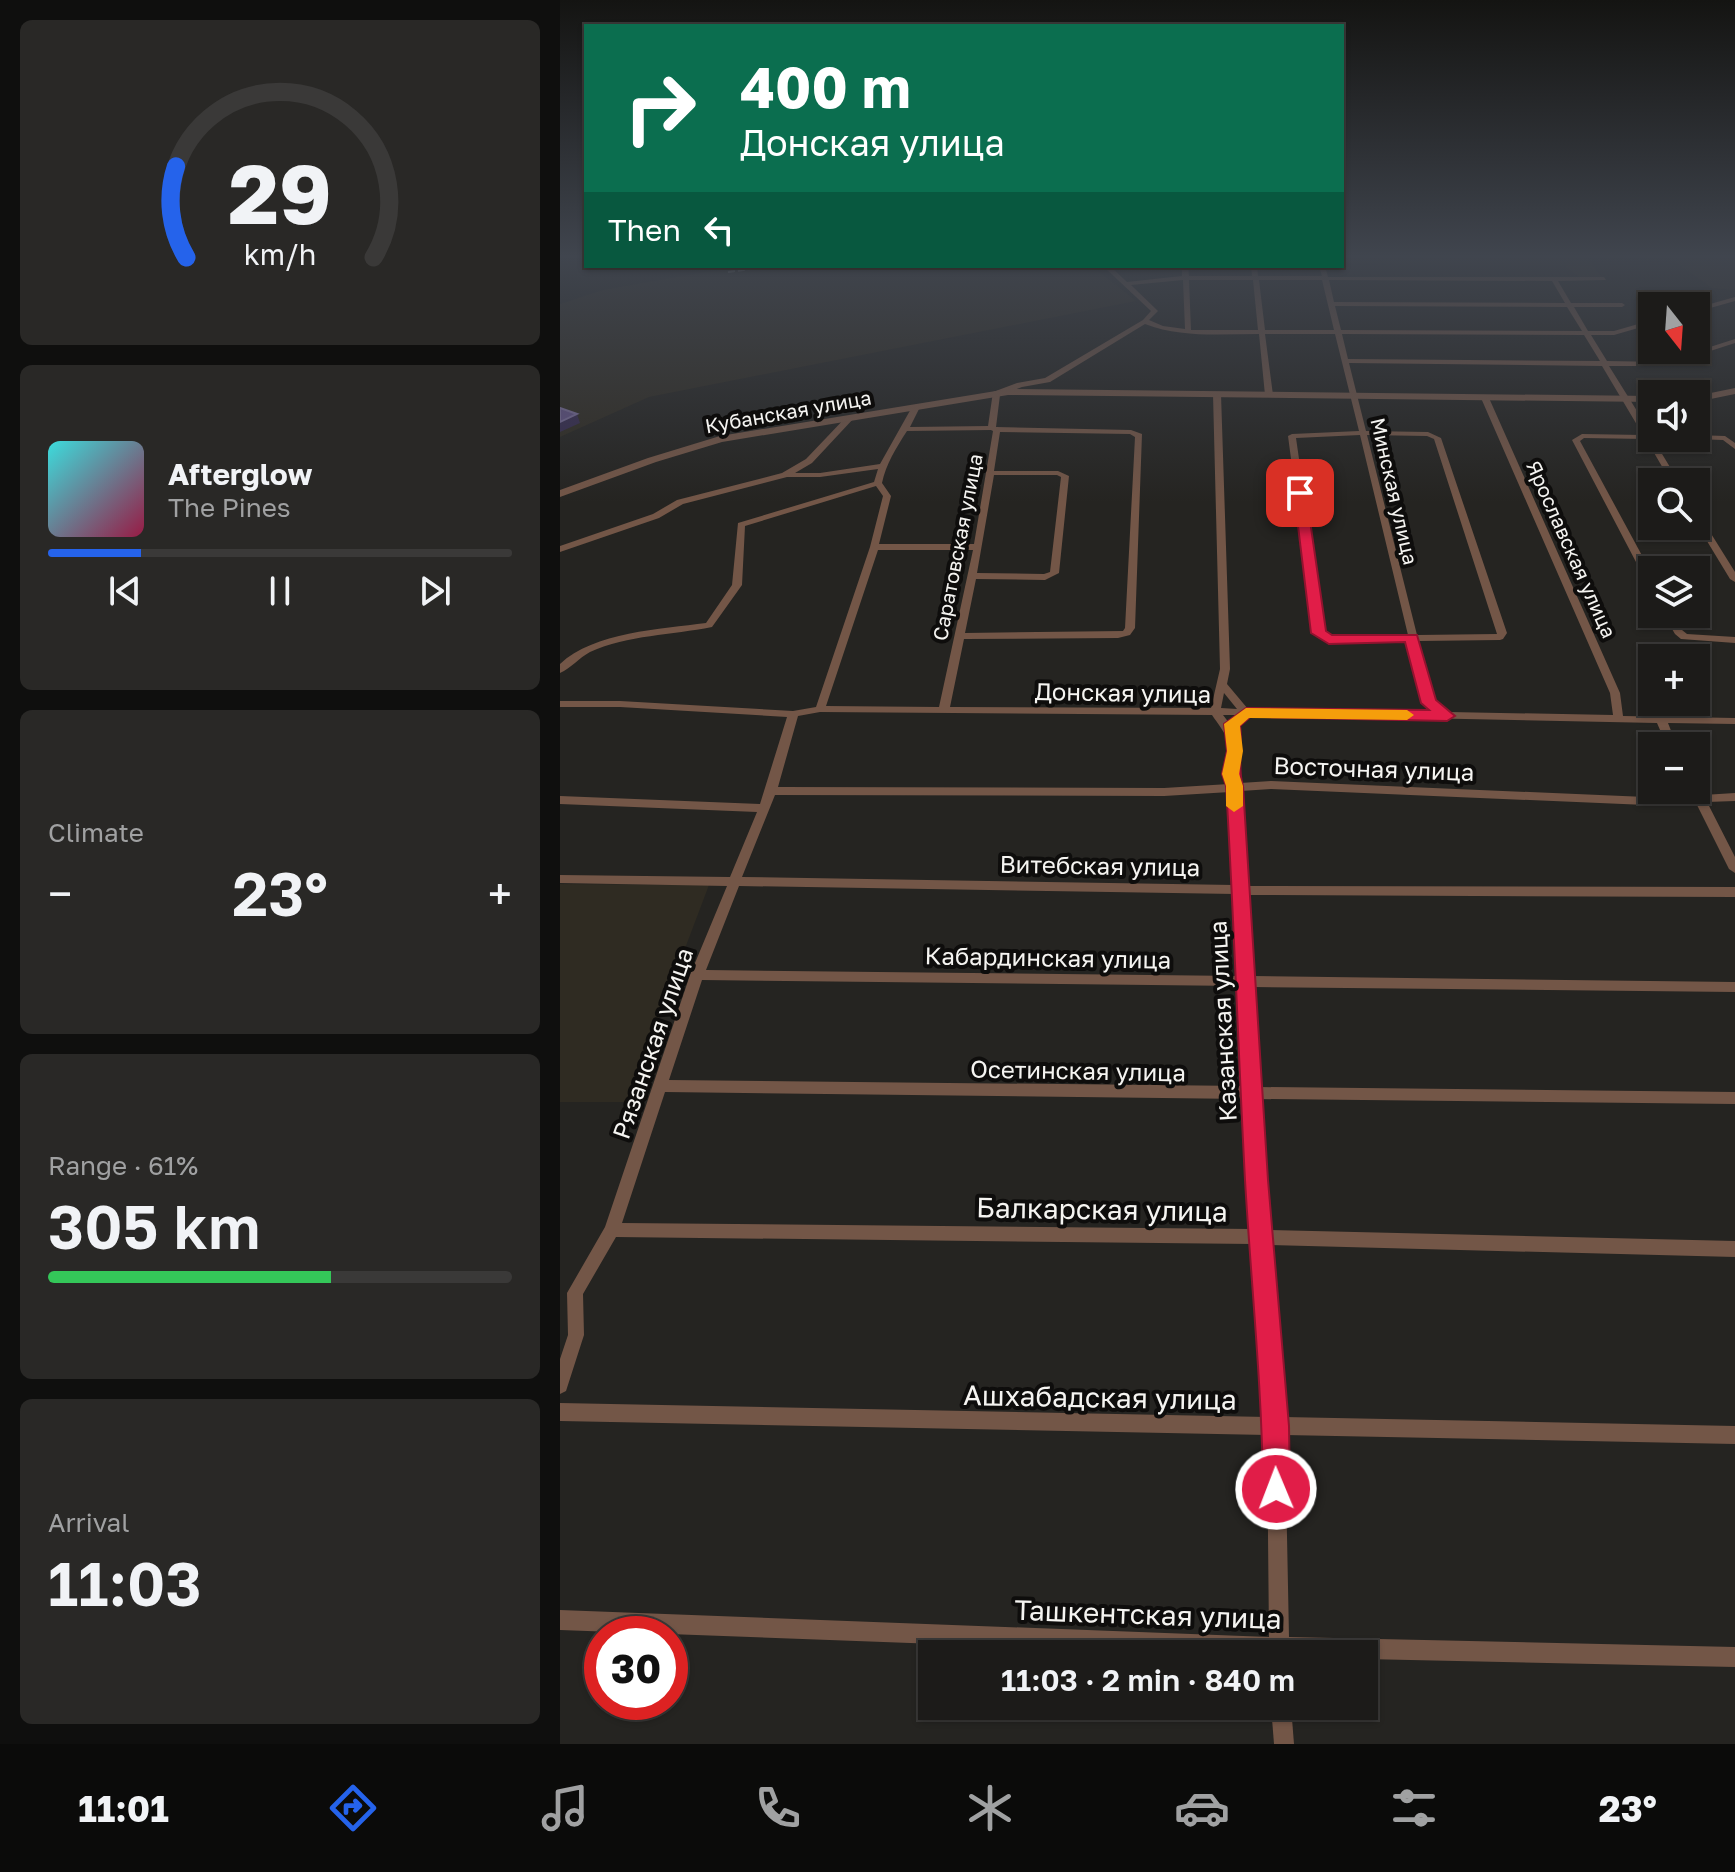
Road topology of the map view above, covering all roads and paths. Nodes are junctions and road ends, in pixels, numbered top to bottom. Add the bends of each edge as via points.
1 (1117, 339) edge
2 (1263, 339) edge
3 (1341, 339) edge
4 (1589, 339) edge
5 (1735, 341) edge
6 (1345, 361) junction
7 (1603, 364) junction
8 (1045, 386) junction
9 (1735, 391) edge
10 (996, 394) junction
11 (1217, 394) junction
12 (1269, 395) junction
13 (1354, 396) junction
14 (1710, 396) edge
15 (1485, 398) junction
16 (1624, 399) junction
17 (1638, 399) edge
18 (916, 407) junction
19 (850, 418) junction
20 (1638, 419) edge
21 (907, 429) junction
22 (994, 429) junction
23 (1363, 433) junction
24 (1638, 437) edge
25 (1710, 437) edge
26 (1735, 447) edge
27 (881, 466) junction
28 (991, 473) junction
29 (785, 475) junction
30 (878, 483) junction
31 (560, 494) edge
32 (1710, 539) edge
33 (874, 547) junction
34 (978, 547) junction
35 (560, 549) edge
36 (1638, 557) edge
37 (972, 576) junction
38 (1735, 579) edge
39 (1676, 628) edge
40 (958, 636) junction
41 (1412, 638) junction
42 (1735, 640) edge
43 (560, 670) edge
44 (1224, 686) junction
45 (560, 704) edge
46 (820, 709) junction
47 (944, 709) junction
48 (1215, 712) junction
49 (1246, 713) junction
50 (793, 714) junction
51 (1447, 716) junction
52 (1618, 717) junction
53 (1661, 720) junction
54 (1735, 721) edge
55 (1231, 732) junction
56 (1666, 732) edge
57 (1235, 786) junction
58 (771, 791) junction
59 (1710, 795) edge
60 (1735, 797) edge
61 (560, 800) edge
62 (1638, 801) edge
63 (1702, 804) edge
64 (763, 808) junction
65 (1735, 869) edge
66 (560, 879) edge
67 (733, 880) junction
68 (1240, 890) junction
69 (1735, 892) edge
70 (697, 975) junction
71 (1248, 981) junction
72 (1735, 987) edge
73 (660, 1086) junction
74 (1252, 1094) junction
75 (1735, 1098) edge
76 (612, 1230) junction
77 (1260, 1237) junction
78 (1735, 1249) edge
79 (560, 1385) edge
80 (560, 1412) edge
81 (1276, 1426) junction
82 (1735, 1435) edge
83 (560, 1620) edge
84 (1039, 1640) edge
85 (1278, 1640) edge
86 (1378, 1652) edge
87 (1735, 1657) edge
88 (1282, 1720) edge
89 (1284, 1744) edge

1 - 8 street
2 - 12 street
3 - 6 street, Минская улица
4 - 7 street
5 - 7 street via 1664,364
6 - 7 street
6 - 13 street, Минская улица
7 - 16 street
8 - 10 street, Кубанская улица
8 - 11 street, Кубанская улица
9 - 14 street
10 - 18 street, Кубанская улица
10 - 22 street, Саратовская улица
11 - 12 street, Кубанская улица
11 - 44 street
12 - 13 street, Кубанская улица
13 - 15 street, Кубанская улица
13 - 23 street, Минская улица
15 - 16 street, Кубанская улица
15 - 52 street, Ярославская улица via 1615,693
16 - 17 street, Кубанская улица
16 - 20 street
18 - 19 street, Кубанская улица
18 - 21 street
19 - 29 street via 809,461
19 - 31 street, Кубанская улица via 712,442
21 - 22 street
21 - 27 street
22 - 28 street, Саратовская улица
22 - 40 street via 1139,436 1130,628 1118,635
23 - 41 street, Минская улица
23 - 41 street via 1292,436 1319,633 1329,639
23 - 41 street via 1437,438 1502,633 1495,638
24 - 36 street via 1576,440
25 - 26 street via 1725,438
27 - 29 street
27 - 30 street
28 - 34 street, Саратовская улица
28 - 37 street via 1065,476 1054,573
29 - 35 street via 680,502 656,516
30 - 33 street via 887,496
30 - 43 street via 741,525 737,585 709,625 587,649
32 - 38 street
33 - 34 street
33 - 46 street
34 - 37 street, Саратовская улица
37 - 40 street, Саратовская улица
39 - 42 street via 1684,637
40 - 47 street, Саратовская улица
41 - 51 street, Минская улица via 1429,703
44 - 48 street
44 - 49 street
45 - 50 street, Донская улица
46 - 47 street, Донская улица
46 - 50 street, Донская улица
47 - 48 street, Донская улица
48 - 49 street, Донская улица
48 - 55 street
49 - 51 street, Донская улица
49 - 55 street via 1236,718
50 - 58 street, Рязанская улица
51 - 52 street, Донская улица
52 - 53 street, Донская улица
53 - 54 street, Донская улица
53 - 56 street
55 - 57 street, Казанская улица
57 - 58 street, Восточная улица via 1164,792
57 - 62 street, Восточная улица
57 - 68 street, Казанская улица
58 - 64 street, Рязанская улица
59 - 60 street, Восточная улица
61 - 64 street
63 - 65 street
64 - 67 street, Рязанская улица
66 - 67 street, Витебская улица
67 - 68 street, Витебская улица
67 - 70 street, Рязанская улица
68 - 69 street, Витебская улица
68 - 71 street, Казанская улица
70 - 71 street, Кабардинская улица
70 - 73 street, Рязанская улица
71 - 72 street, Кабардинская улица
71 - 74 street, Казанская улица
73 - 74 street, Осетинская улица
73 - 76 street, Рязанская улица
74 - 75 street, Осетинская улица
74 - 77 street, Казанская улица
76 - 77 street, Балкарская улица
76 - 79 street, Рязанская улица via 575,1293 576,1335
77 - 78 street, Балкарская улица
77 - 81 street, Казанская улица
80 - 81 street, Ашхабадская улица
81 - 82 street, Ашхабадская улица
81 - 85 street, Казанская улица
83 - 84 street, Ташкентская улица
86 - 87 street, Ташкентская улица
88 - 89 street

